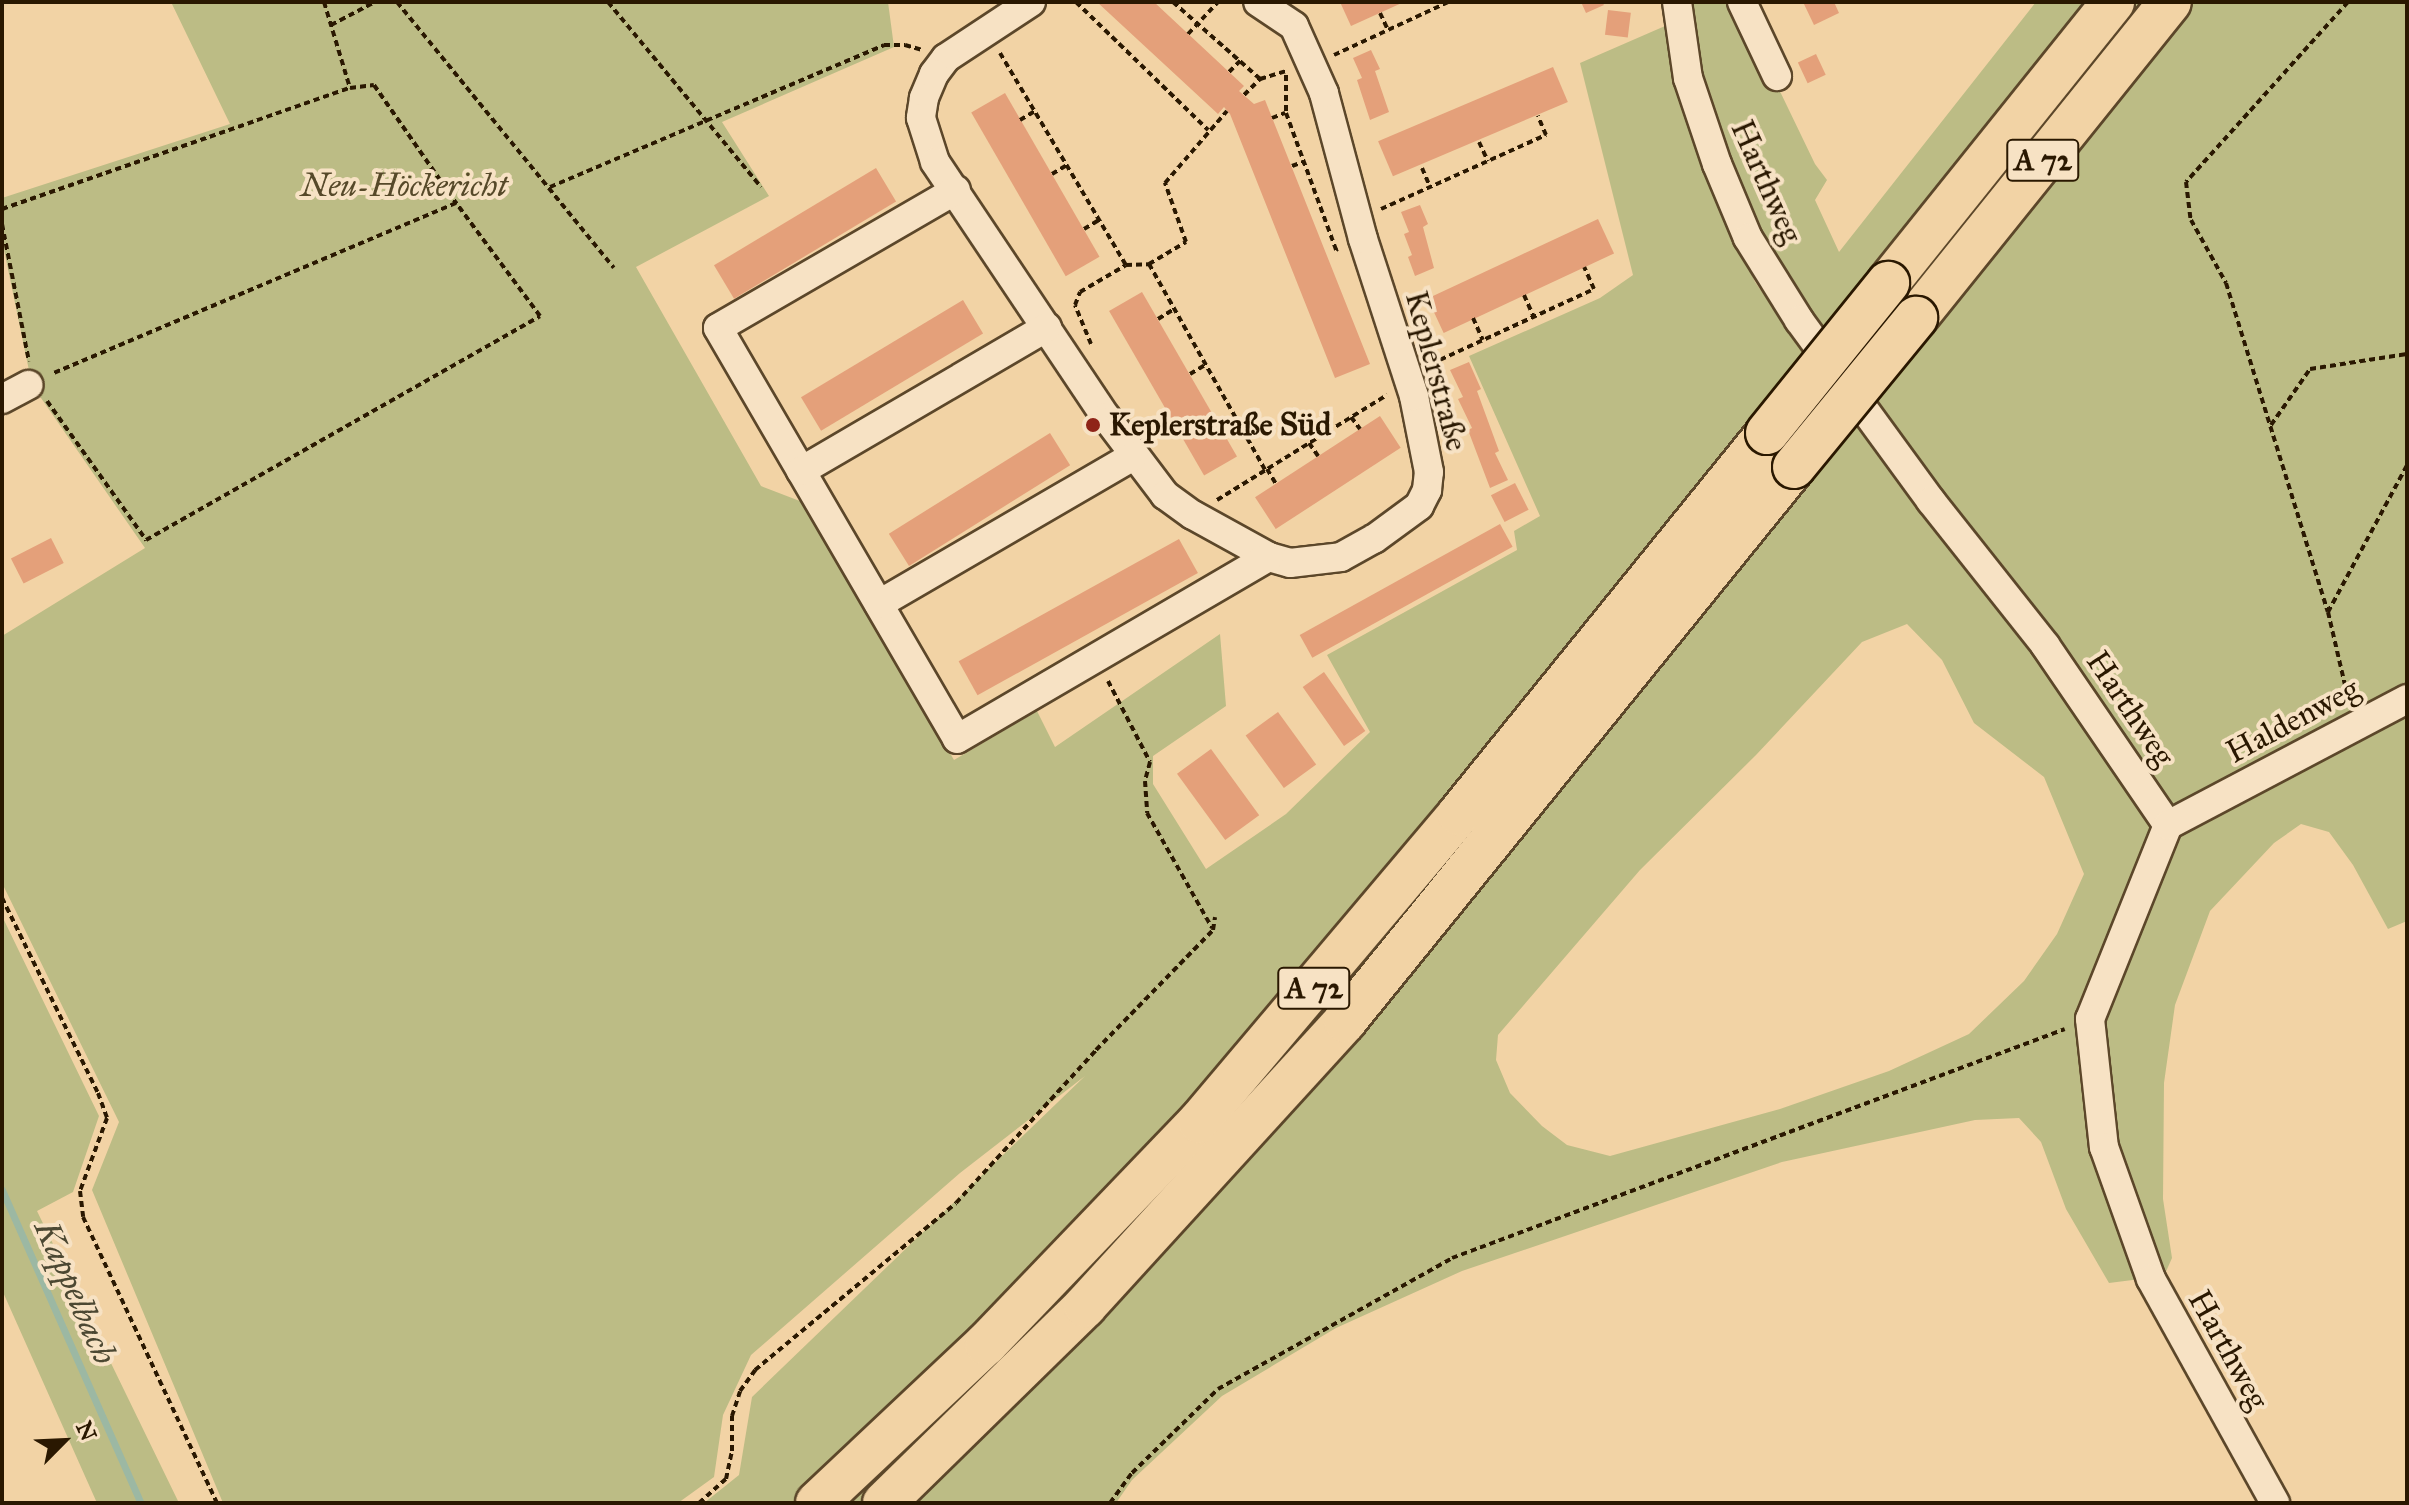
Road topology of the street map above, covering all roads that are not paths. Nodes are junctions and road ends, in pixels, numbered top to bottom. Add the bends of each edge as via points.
1 (1031, 2) edge
2 (1258, 2) edge
3 (1677, 2) edge
4 (1742, 2) edge
5 (2113, 2) edge
6 (2170, 2) edge
7 (1777, 76) dead end
8 (956, 190) junction
9 (1047, 327) junction
10 (31, 384) road end
11 (2, 399) edge
12 (1133, 456) junction
13 (801, 471) junction
14 (1269, 557) junction
15 (879, 604) junction
16 (2407, 699) edge
17 (2168, 825) junction
18 (817, 1503) edge
19 (884, 1503) edge
20 (2275, 1503) edge

1 - 8 street, Keplerstraße via 946,58 929,85 921,118 935,162
2 - 14 street, Keplerstraße via 1294,26 1408,378 1429,472 1419,506 1341,557 1290,563
3 - 17 street, Harthweg via 1688,78 1748,238 1799,320 2045,645
4 - 7 street, Harthweg
5 - 18 highway, A 72, bridge via 1421,861 1199,1122 986,1344
6 - 19 highway, A 72, bridge via 1345,1021 1085,1306
8 - 9 street, Keplerstraße
8 - 13 street via 718,328
9 - 12 street, Keplerstraße
9 - 13 street
10 - 11 street
12 - 14 street, Keplerstraße via 1165,495
12 - 15 street
13 - 15 street
14 - 15 street via 957,739
16 - 17 street, Haldenweg
17 - 20 street, Harthweg via 2090,1019 2104,1147 2151,1279

